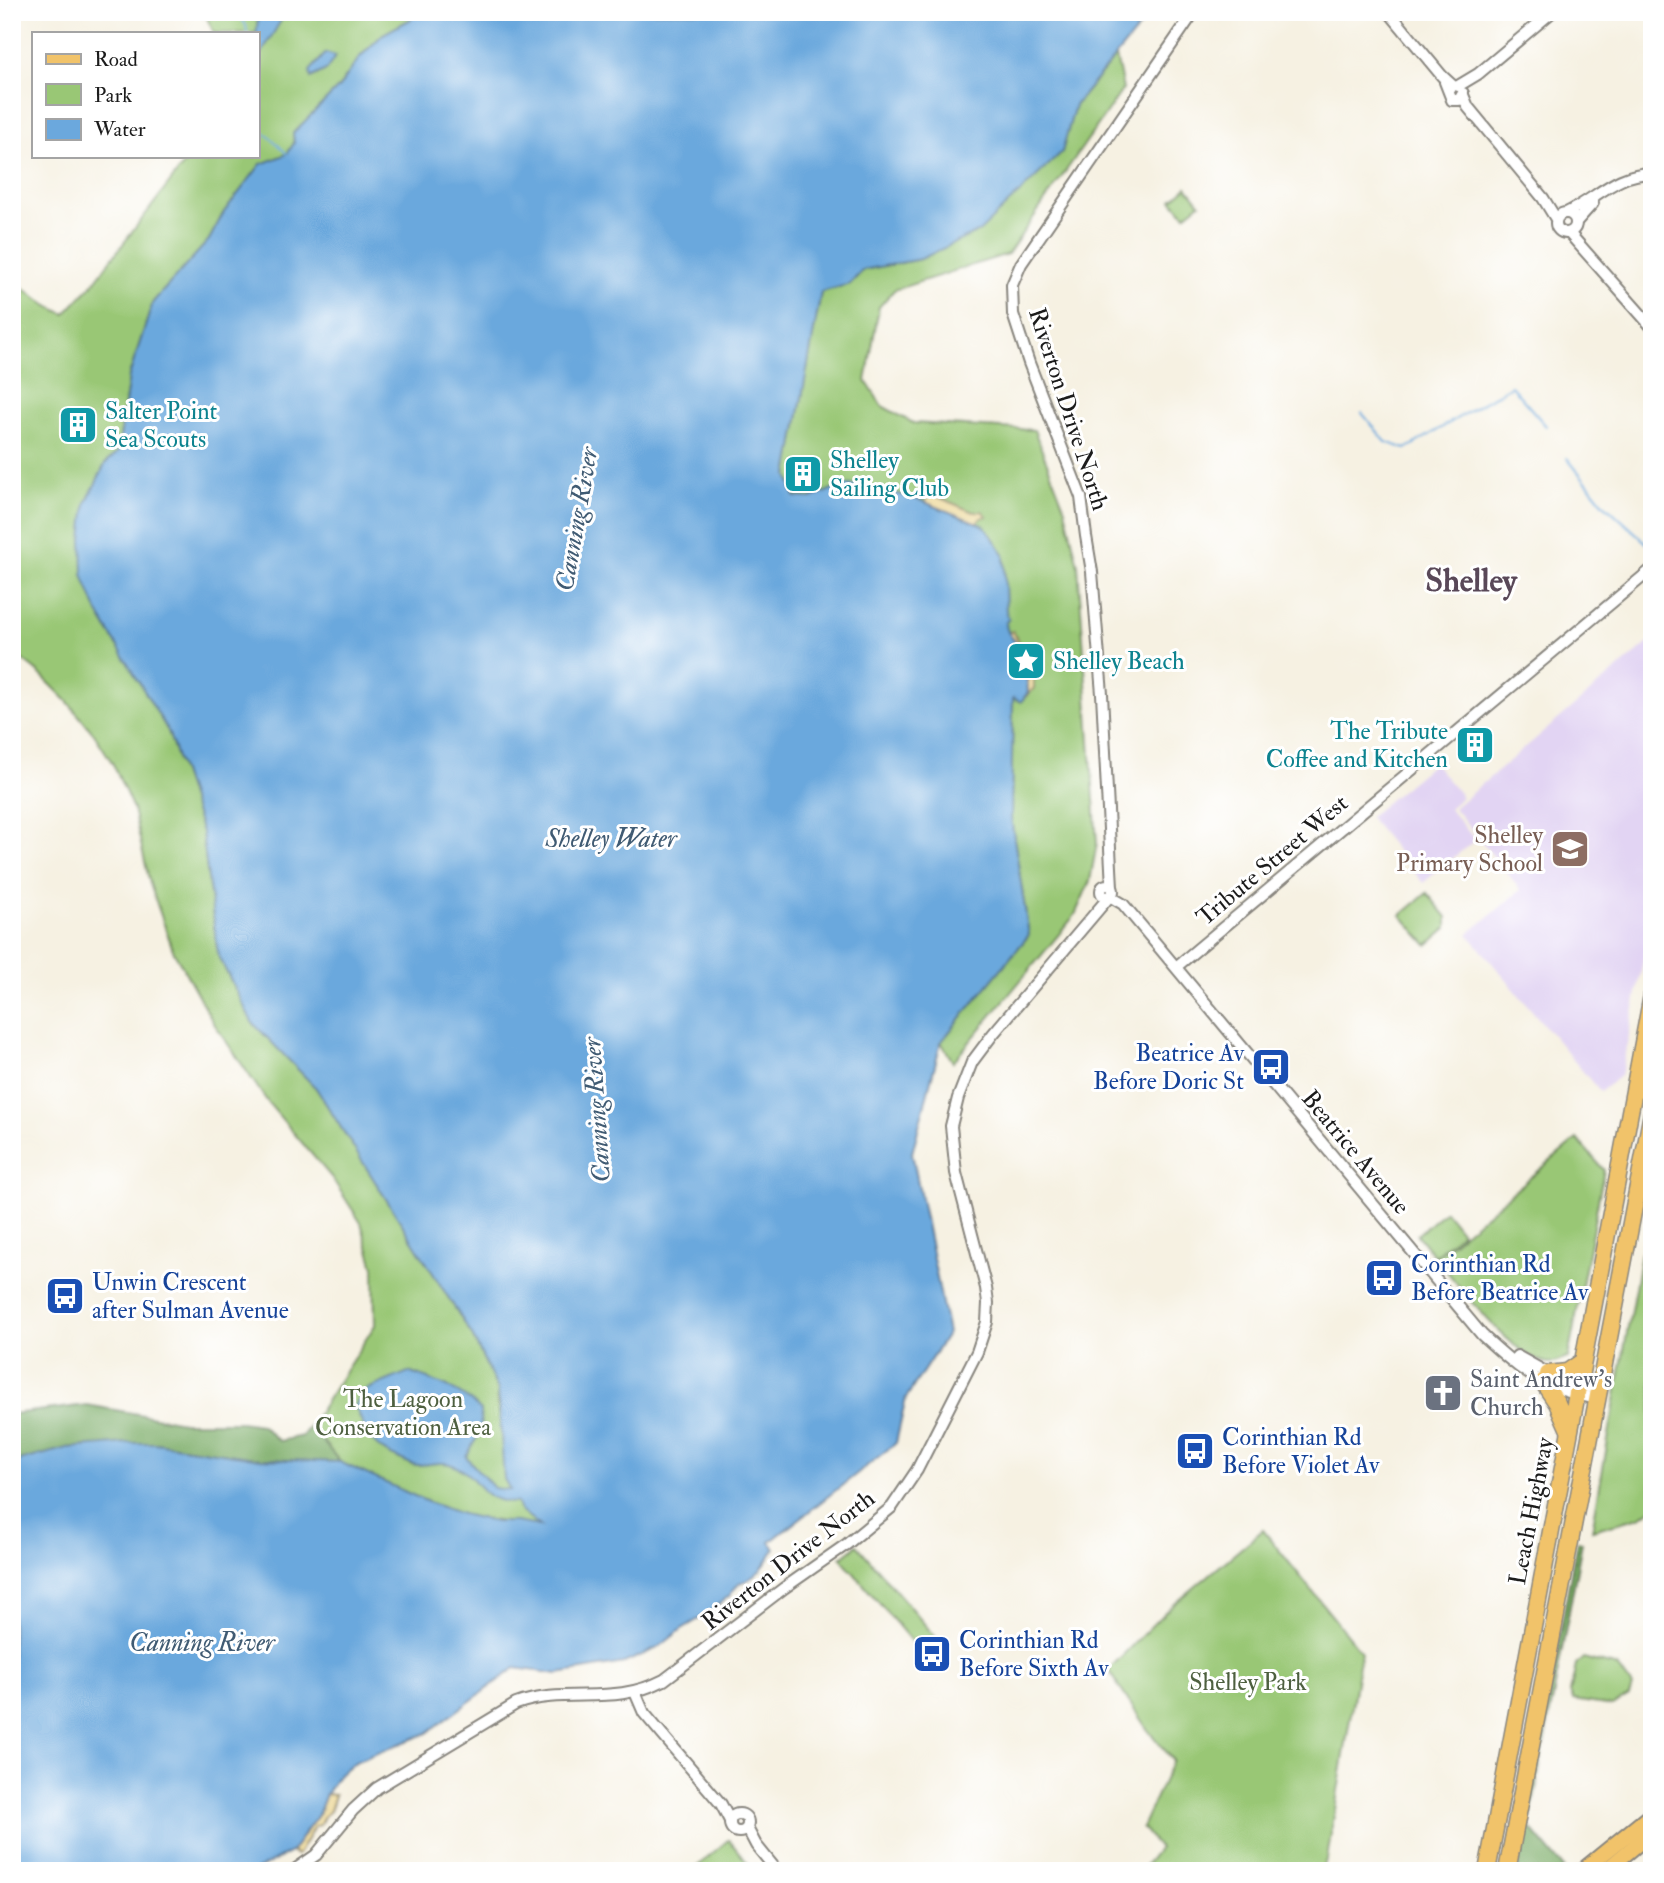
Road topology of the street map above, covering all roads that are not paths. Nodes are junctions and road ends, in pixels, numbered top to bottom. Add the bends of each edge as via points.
1 (1194, 12) edge
2 (1389, 12) edge
3 (1552, 12) edge
4 (1457, 92) junction
5 (1652, 173) edge
6 (1652, 180) edge
7 (1562, 215) junction
8 (1573, 228) junction
9 (1652, 327) edge
10 (1652, 569) edge
11 (1109, 891) junction
12 (1178, 965) junction
13 (1651, 1001) edge
14 (1652, 1112) edge
15 (1583, 1361) junction
16 (1545, 1378) junction
17 (1577, 1390) junction
18 (1598, 1394) junction
19 (1569, 1433) junction
20 (635, 1692) junction
21 (1652, 1814) edge
22 (734, 1818) junction
23 (743, 1830) junction
24 (1630, 1832) junction
25 (1650, 1833) edge
26 (293, 1871) edge
27 (777, 1871) edge
28 (1487, 1871) edge
29 (1507, 1871) edge
30 (1582, 1871) edge
31 (1605, 1871) edge

1 - 11 street, Riverton Drive North via 1021,264 1012,285 1013,314 1081,497 1095,611
2 - 4 street
3 - 4 street
4 - 7 street
5 - 7 street via 1621,178
6 - 8 street via 1619,185 1584,210
7 - 8 street via 1572,215
7 - 8 street via 1555,225 1558,231
8 - 9 street
10 - 12 street, Tribute Street West
11 - 12 street, Beatrice Avenue
11 - 20 street, Riverton Drive North via 972,1062 958,1098 951,1126 956,1173 986,1288 987,1322 977,1352 917,1470 892,1507 847,1544 682,1669
12 - 16 street, Beatrice Avenue via 1485,1329
13 - 15 highway, Leach Highway
14 - 18 highway, Leach Highway
15 - 16 highway via 1567,1372
15 - 17 highway, Leach Highway
16 - 17 street, Beatrice Avenue
16 - 19 highway
17 - 18 street, Beatrice Avenue
17 - 19 highway, Leach Highway
18 - 29 highway, Leach Highway
19 - 28 highway, Leach Highway
20 - 22 street via 644,1713
20 - 26 street, Riverton Drive North via 542,1697 516,1704 377,1788 316,1855
21 - 24 main road
22 - 23 street via 732,1830
22 - 23 street via 746,1818
23 - 27 street
24 - 25 street
24 - 30 main road
25 - 31 main road

